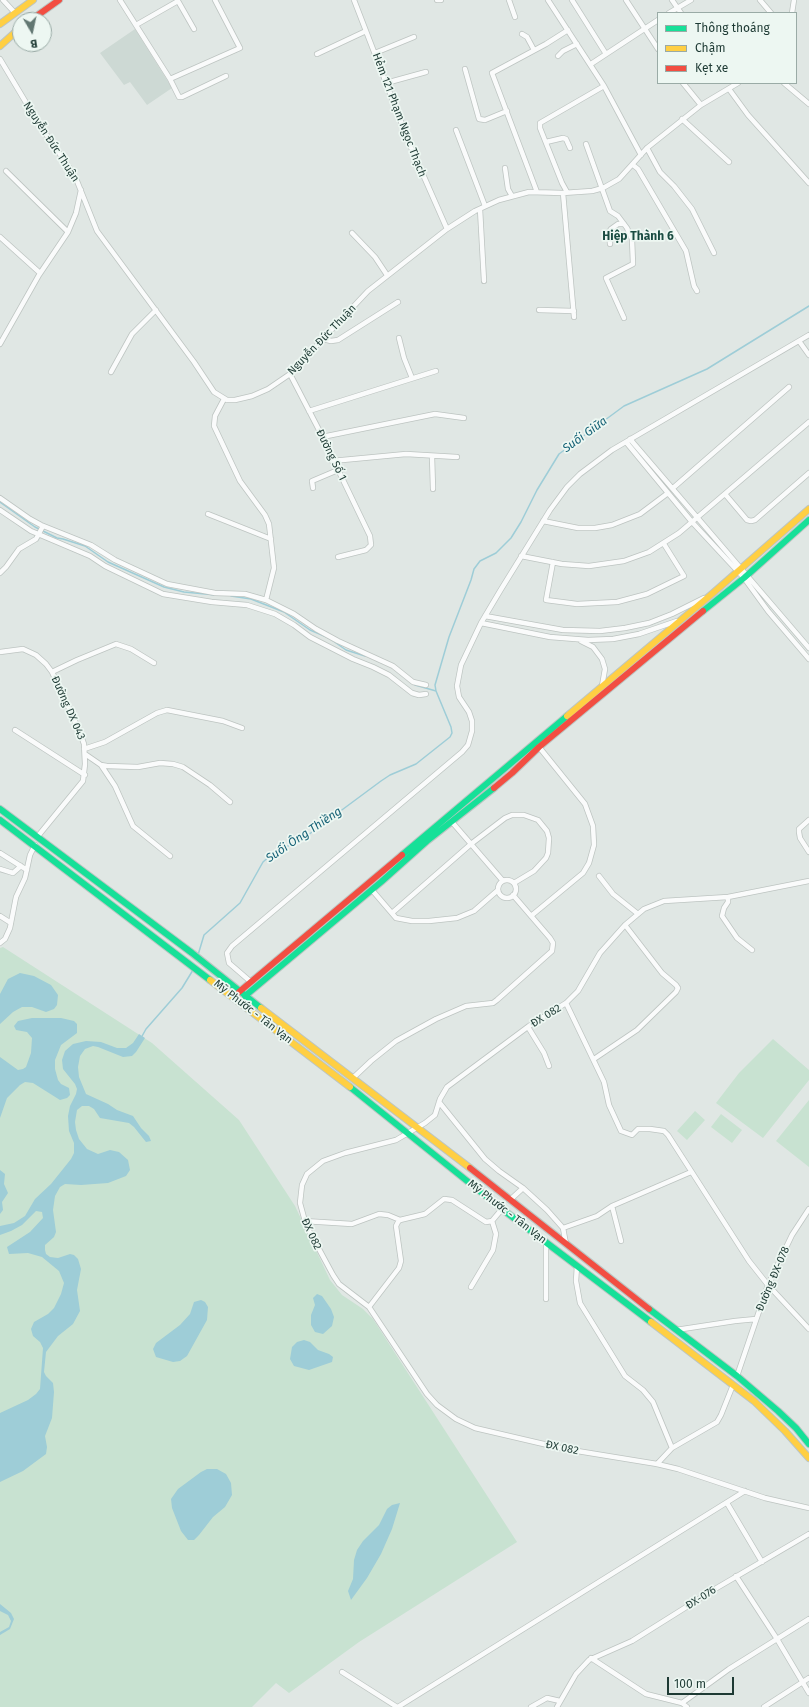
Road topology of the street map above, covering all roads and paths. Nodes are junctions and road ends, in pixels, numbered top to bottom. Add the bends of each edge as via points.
1 (3, 0) edge
2 (33, 0) edge
3 (59, 0) edge
4 (120, 0) edge
5 (215, 0) edge
6 (354, 0) edge
7 (437, 0) edge
8 (441, 0) edge
9 (509, 0) edge
10 (548, 0) edge
11 (572, 0) edge
12 (626, 0) edge
13 (672, 0) edge
14 (690, 0) edge
15 (760, 0) edge
16 (794, 0) edge
17 (179, 1) edge
18 (677, 8) junction
19 (15, 12) joint
20 (42, 12) edge
21 (671, 12) edge
22 (680, 12) edge
23 (770, 12) edge
24 (792, 12) edge
25 (12, 14) edge
26 (515, 16) dead end
27 (657, 21) edge
28 (0, 24) edge
29 (136, 25) junction
30 (645, 28) junction
31 (194, 29) dead end
32 (568, 30) junction
33 (366, 31) junction
34 (522, 34) dead end
35 (12, 35) edge
36 (414, 37) dead end
37 (577, 44) junction
38 (0, 46) edge
39 (657, 47) edge
40 (534, 50) junction
41 (375, 53) junction
42 (317, 54) dead end
43 (606, 54) junction
44 (558, 56) dead end
45 (0, 59) edge
46 (591, 64) junction
47 (465, 69) dead end
48 (426, 72) dead end
49 (226, 76) dead end
50 (170, 79) junction
51 (386, 83) junction
52 (683, 84) edge
53 (785, 84) edge
54 (604, 86) junction
55 (731, 86) edge
56 (809, 104) edge
57 (701, 105) junction
58 (507, 111) junction
59 (682, 119) junction
60 (456, 130) dead end
61 (546, 142) junction
62 (586, 144) dead end
63 (570, 148) dead end
64 (647, 148) junction
65 (641, 155) junction
66 (729, 162) dead end
67 (632, 165) junction
68 (504, 168) dead end
69 (6, 171) dead end
70 (809, 183) edge
71 (81, 188) junction
72 (603, 188) junction
73 (537, 192) junction
74 (565, 193) junction
75 (512, 196) junction
76 (485, 206) junction
77 (480, 209) junction
78 (624, 224) junction
79 (447, 229) junction
80 (68, 232) junction
81 (352, 232) dead end
82 (0, 237) edge
83 (610, 244) dead end
84 (714, 253) dead end
85 (40, 273) junction
86 (388, 275) junction
87 (484, 281) dead end
88 (696, 291) dead end
89 (398, 302) dead end
90 (156, 310) junction
91 (539, 310) dead end
92 (574, 311) junction
93 (574, 317) dead end
94 (624, 318) dead end
95 (809, 335) edge
96 (323, 338) junction
97 (399, 338) dead end
98 (799, 341) junction
99 (0, 344) edge
100 (809, 355) edge
101 (436, 371) dead end
102 (111, 372) dead end
103 (290, 374) junction
104 (412, 378) junction
105 (789, 388) dead end
106 (224, 399) junction
107 (309, 411) junction
108 (464, 418) dead end
109 (809, 422) edge
110 (322, 437) junction
111 (630, 439) junction
112 (626, 442) junction
113 (432, 456) junction
114 (457, 457) dead end
115 (332, 460) junction
116 (338, 470) junction
117 (809, 473) edge
118 (313, 488) dead end
119 (673, 488) junction
120 (433, 489) dead end
121 (668, 493) junction
122 (725, 494) junction
123 (0, 498) edge
124 (809, 509) edge
125 (0, 510) edge
126 (208, 514) dead end
127 (698, 517) junction
128 (809, 520) edge
129 (543, 521) junction
130 (692, 522) junction
131 (43, 526) junction
132 (39, 534) junction
133 (271, 539) junction
134 (664, 544) junction
135 (521, 556) junction
136 (338, 557) dead end
137 (553, 562) junction
138 (740, 569) junction
139 (0, 573) edge
140 (746, 576) junction
141 (713, 593) junction
142 (266, 600) junction
143 (485, 616) junction
144 (682, 619) junction
145 (481, 623) junction
146 (575, 640) junction
147 (809, 648) edge
148 (0, 652) edge
149 (809, 659) edge
150 (154, 663) dead end
151 (52, 672) junction
152 (426, 685) dead end
153 (602, 686) junction
154 (426, 694) dead end
155 (242, 728) dead end
156 (15, 730) dead end
157 (539, 748) junction
158 (85, 751) junction
159 (101, 765) junction
160 (84, 775) junction
161 (230, 802) dead end
162 (0, 809) edge
163 (0, 820) edge
164 (450, 820) junction
165 (809, 820) edge
166 (38, 836) junction
167 (471, 844) junction
168 (35, 845) junction
169 (809, 852) edge
170 (0, 853) edge
171 (170, 856) dead end
172 (21, 866) junction
173 (0, 869) edge
174 (27, 870) junction
175 (599, 876) dead end
176 (502, 881) junction
177 (809, 881) edge
178 (514, 884) junction
179 (372, 890) junction
180 (498, 890) junction
181 (513, 895) junction
182 (728, 897) junction
183 (338, 913) junction
184 (392, 913) junction
185 (638, 914) junction
186 (0, 916) edge
187 (531, 916) junction
188 (11, 923) junction
189 (625, 925) junction
190 (0, 943) edge
191 (752, 950) dead end
192 (251, 982) junction
193 (242, 994) junction
194 (566, 1003) junction
195 (528, 1027) junction
196 (594, 1059) junction
197 (549, 1066) dead end
198 (353, 1078) junction
199 (439, 1102) junction
200 (418, 1128) junction
201 (409, 1133) junction
202 (691, 1172) junction
203 (523, 1188) junction
204 (510, 1200) junction
205 (612, 1206) junction
206 (502, 1209) junction
207 (809, 1209) edge
208 (400, 1220) junction
209 (492, 1221) junction
210 (304, 1222) junction
211 (563, 1228) junction
212 (621, 1241) dead end
213 (546, 1242) junction
214 (566, 1244) junction
215 (577, 1266) junction
216 (768, 1286) junction
217 (471, 1287) dead end
218 (546, 1299) dead end
219 (368, 1307) junction
220 (756, 1319) junction
221 (809, 1329) edge
222 (676, 1330) junction
223 (737, 1376) junction
224 (733, 1385) junction
225 (809, 1444) edge
226 (672, 1448) junction
227 (809, 1458) edge
228 (657, 1464) junction
229 (745, 1491) junction
230 (727, 1503) junction
231 (809, 1508) edge
232 (809, 1534) edge
233 (762, 1562) junction
234 (736, 1576) junction
235 (809, 1619) edge
236 (777, 1639) junction
237 (592, 1658) junction
238 (342, 1672) dead end
239 (809, 1678) edge
240 (802, 1682) junction
241 (809, 1693) edge
242 (560, 1701) junction
243 (682, 1703) junction
244 (397, 1707) edge
245 (531, 1707) edge
246 (557, 1707) edge
247 (687, 1707) edge
248 (764, 1707) edge

1 - 19 street
2 - 19 main road
3 - 20 main road
4 - 29 street
5 - 50 street via 240,48
6 - 33 street, Hẻm 121 Phạm Ngọc Thạch
7 - 8 street
9 - 26 street
10 - 32 street
11 - 43 street
12 - 30 street
13 - 18 street
14 - 18 street
15 - 23 street
16 - 24 street
17 - 29 street
17 - 31 street
18 - 21 street
18 - 22 street
25 - 28 main road
27 - 30 street
29 - 50 street
30 - 39 street
30 - 43 street
32 - 37 street
32 - 40 street
33 - 41 street, Hẻm 121 Phạm Ngọc Thạch
33 - 42 street
34 - 40 street via 527,37
35 - 38 main road
36 - 41 street
37 - 44 street
37 - 46 street
40 - 58 street via 492,73
41 - 51 street, Hẻm 121 Phạm Ngọc Thạch
43 - 46 street
45 - 71 street, Nguyễn Đức Thuận via 37,121 76,176
46 - 54 street
47 - 58 street via 479,119 485,120
48 - 51 street
49 - 50 street via 180,98
51 - 79 street, Hẻm 121 Phạm Ngọc Thạch
52 - 57 street
53 - 56 street
54 - 61 street via 540,123
54 - 65 street
55 - 57 street, Nguyễn Đức Thuận
55 - 70 street via 748,115
57 - 59 street, Nguyễn Đức Thuận
58 - 73 street
59 - 64 street, Nguyễn Đức Thuận
59 - 66 street
60 - 76 street
61 - 63 street via 563,138
61 - 74 street
62 - 72 street
64 - 65 street, Nguyễn Đức Thuận
64 - 84 street via 660,172 692,209
65 - 67 street, Nguyễn Đức Thuận
67 - 72 street, Nguyễn Đức Thuận via 619,179
67 - 88 street via 638,170 686,251
68 - 75 street
69 - 80 street
71 - 80 street via 76,213
71 - 90 street, Nguyễn Đức Thuận via 97,231
72 - 74 street, Nguyễn Đức Thuận
72 - 78 street via 610,211
73 - 74 street, Nguyễn Đức Thuận
73 - 75 street, Nguyễn Đức Thuận
74 - 92 street
75 - 76 street, Nguyễn Đức Thuận
76 - 77 street, Nguyễn Đức Thuận
77 - 79 street, Nguyễn Đức Thuận
77 - 87 street
78 - 83 street via 611,228
78 - 94 street via 632,239 633,263 606,278
79 - 86 street, Nguyễn Đức Thuận
80 - 85 street
81 - 86 street
82 - 85 street
85 - 99 street
86 - 96 street, Nguyễn Đức Thuận
89 - 96 street via 338,340
90 - 102 street via 132,334
90 - 106 street, Nguyễn Đức Thuận via 214,392
91 - 92 street
92 - 93 street
95 - 98 street
96 - 103 street, Nguyễn Đức Thuận
97 - 104 street
98 - 100 street
98 - 111 street
101 - 104 street
103 - 106 street, Nguyễn Đức Thuận via 252,396 236,400
103 - 107 street, Đường Số 1
104 - 107 street
105 - 119 street
106 - 133 street via 215,416 214,426 240,481 267,518
107 - 110 street, Đường Số 1
108 - 110 street via 435,414
109 - 122 street
110 - 115 street, Đường Số 1
111 - 112 street
111 - 119 street
112 - 121 street
112 - 129 street via 574,480
113 - 114 street
113 - 115 street via 406,454
113 - 120 street
115 - 116 street, Đường Số 1
116 - 118 street via 312,481
116 - 136 street, Đường Số 1 via 370,536 371,545 366,550
117 - 122 street via 751,521 747,520
119 - 127 street
121 - 129 street via 640,514 612,525 578,528
121 - 130 street
122 - 127 street
123 - 131 street
124 - 138 main road
125 - 132 street
126 - 133 street
127 - 130 street
127 - 138 street
128 - 140 main road
129 - 135 street
130 - 134 street
130 - 138 street
131 - 132 street
131 - 142 street via 91,545 115,560 167,584 215,593 246,594
132 - 139 street via 20,549
132 - 154 street via 90,556 163,594 247,605 275,614 315,640 389,675 412,693 419,696
133 - 142 street via 274,568
134 - 137 street via 641,556 611,564 580,566
134 - 137 street via 684,576 647,594 617,602 577,604 546,600
135 - 137 street
135 - 143 street
138 - 140 street
138 - 141 main road
140 - 147 street
140 - 149 street via 768,611
140 - 157 main road
141 - 143 street via 660,619 612,630 563,630
141 - 144 main road
142 - 152 street via 316,629 393,666 413,682
143 - 145 street
144 - 146 street via 626,637
144 - 153 main road
145 - 146 street
145 - 192 street via 464,659 457,682 459,697 472,721 472,736 468,745 232,946 227,953 229,963
146 - 153 street via 589,644 601,656 605,669
148 - 151 street, Đường DX 043 via 23,649 36,655
150 - 151 street via 131,649 116,644
151 - 158 street, Đường DX 043 via 79,730
153 - 164 main road
155 - 158 street via 223,721 167,710
156 - 160 street
157 - 164 main road via 512,773
157 - 187 street via 585,804 593,826 594,845 583,873
158 - 159 street
158 - 160 street, Đường DX 043
159 - 161 street via 132,768 173,764 183,767 210,784
159 - 171 street via 115,786 133,826
160 - 166 street, Đường DX 043 via 81,785
162 - 166 main road
163 - 168 main road
164 - 167 street
164 - 179 main road
164 - 183 main road
165 - 169 street via 799,832
166 - 193 main road, Mỹ Phước - Tân Vạn
167 - 176 street
167 - 178 street via 512,815 524,815 538,820 549,838 548,853 534,871
167 - 184 street
168 - 174 street
168 - 201 main road, Mỹ Phước - Tân Vạn
170 - 172 street
172 - 173 street via 13,873
172 - 174 street
174 - 188 street via 16,897
175 - 185 street via 613,894
176 - 178 street via 507,880
176 - 180 street
177 - 182 street, ĐX 082
178 - 181 street via 516,890
179 - 183 main road
179 - 184 street
180 - 181 street via 504,897
180 - 184 street via 474,910 457,918 412,921 396,918
181 - 187 street
182 - 185 street, ĐX 082 via 664,901
182 - 191 street via 722,916 737,938
183 - 192 main road
183 - 193 main road
185 - 189 street, ĐX 082
186 - 188 street
187 - 198 street via 553,943 552,951 548,955 493,1002 466,1006 436,1019 396,1041
188 - 190 street via 5,939
189 - 194 street, ĐX 082 via 600,953 578,991
189 - 196 street via 662,973 678,988 637,1030
192 - 193 main road
193 - 198 main road, Mỹ Phước - Tân Vạn
194 - 195 street, ĐX 082
194 - 196 street
195 - 197 street
195 - 199 street, ĐX 082 via 447,1087
196 - 202 street via 621,1132 632,1135 638,1129 650,1128 664,1131
198 - 200 main road, Mỹ Phước - Tân Vạn
199 - 200 street, ĐX 082 via 435,1115
199 - 203 street via 485,1159
200 - 201 street, ĐX 082
200 - 204 main road, Mỹ Phước - Tân Vạn
201 - 206 main road, Mỹ Phước - Tân Vạn
201 - 210 street, ĐX 082 via 385,1144 323,1161 307,1174 300,1197
202 - 205 street
202 - 216 street
203 - 204 street
203 - 211 street
204 - 214 main road, Mỹ Phước - Tân Vạn
205 - 211 street via 597,1216
205 - 212 street
206 - 209 street
206 - 213 main road, Mỹ Phước - Tân Vạn
207 - 216 street, Đường ĐX-078 via 792,1235
208 - 209 street via 423,1215 440,1200 448,1199 483,1221
208 - 210 street via 379,1214 352,1224
208 - 219 street via 396,1226 401,1261 399,1268
209 - 217 street via 496,1234 493,1250
210 - 219 street, ĐX 082 via 333,1275
211 - 214 street
213 - 215 main road, Mỹ Phước - Tân Vạn
213 - 218 street
214 - 222 main road, Mỹ Phước - Tân Vạn
215 - 224 main road, Mỹ Phước - Tân Vạn
215 - 226 street via 576,1281 580,1302 625,1376 654,1402
216 - 220 street, Đường ĐX-078
216 - 221 street
219 - 228 street, ĐX 082 via 427,1394 456,1419 475,1428 565,1450
220 - 222 street
220 - 223 street, Đường ĐX-078
222 - 223 main road, Mỹ Phước - Tân Vạn
223 - 225 main road, Mỹ Phước - Tân Vạn via 796,1428
224 - 226 street via 716,1422 710,1428
224 - 227 main road, Mỹ Phước - Tân Vạn via 754,1401
226 - 228 street
228 - 229 street, ĐX 082
229 - 230 street
229 - 231 street, ĐX 082
230 - 233 street
230 - 244 street
232 - 233 street, ĐX-076
233 - 234 street, ĐX-076
234 - 236 street
234 - 237 street, ĐX-076 via 632,1641
235 - 236 street
236 - 240 street
236 - 243 street
237 - 242 street via 576,1674
237 - 243 street via 646,1694
238 - 244 street
239 - 240 street
240 - 241 street
240 - 248 street
242 - 245 street via 548,1698
242 - 246 street
243 - 247 street

